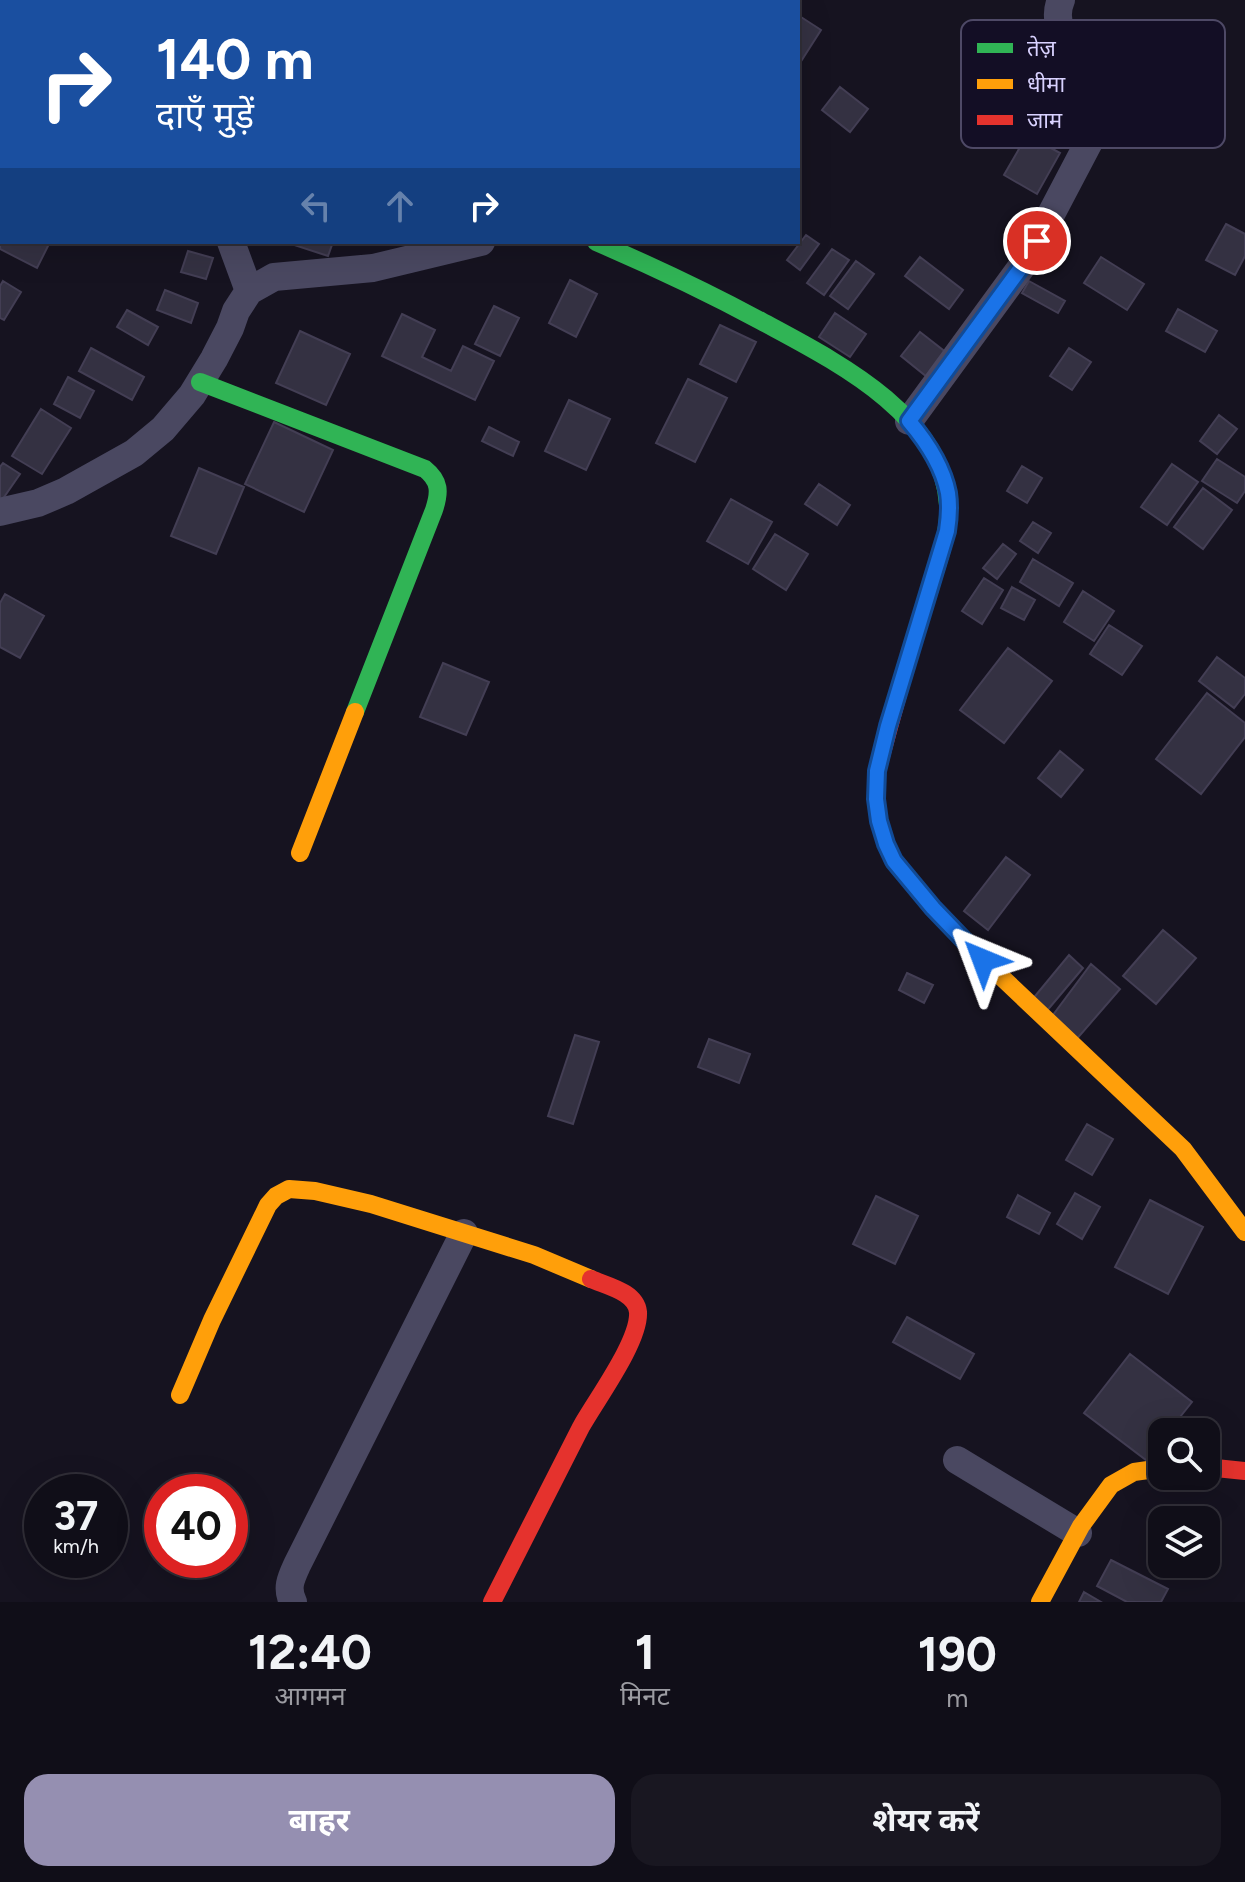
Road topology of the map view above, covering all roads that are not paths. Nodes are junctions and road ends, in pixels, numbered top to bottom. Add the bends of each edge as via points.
1 (1061, 0) edge
2 (1058, 20) edge
3 (1086, 148) edge
4 (232, 244) edge
5 (464, 244) edge
6 (600, 244) edge
7 (431, 248) edge
8 (249, 291) junction
9 (200, 382) junction
10 (909, 421) junction
11 (0, 512) edge
12 (300, 853) dead end
13 (1245, 1232) edge
14 (464, 1233) junction
15 (180, 1395) dead end
16 (957, 1460) dead end
17 (1220, 1468) edge
18 (1148, 1470) edge
19 (1245, 1471) edge
20 (1078, 1533) junction
21 (293, 1602) edge
22 (492, 1602) edge
23 (1040, 1602) edge

1 - 2 street
3 - 10 street via 1028,258
4 - 8 street
5 - 7 street
6 - 10 street via 824,355
7 - 8 street via 373,268 274,277
8 - 9 street
9 - 11 street via 163,429 134,453 52,497
9 - 12 street via 425,469 439,482 434,510
10 - 13 street via 943,476 949,511 877,771 876,799 886,844 933,908 983,960 1183,1149
14 - 15 street via 315,1191 289,1189 276,1196
14 - 21 street via 297,1565 289,1583
14 - 22 street via 619,1291 632,1298 638,1310 631,1342
16 - 20 street
17 - 19 street
18 - 20 street via 1111,1485
20 - 23 street

